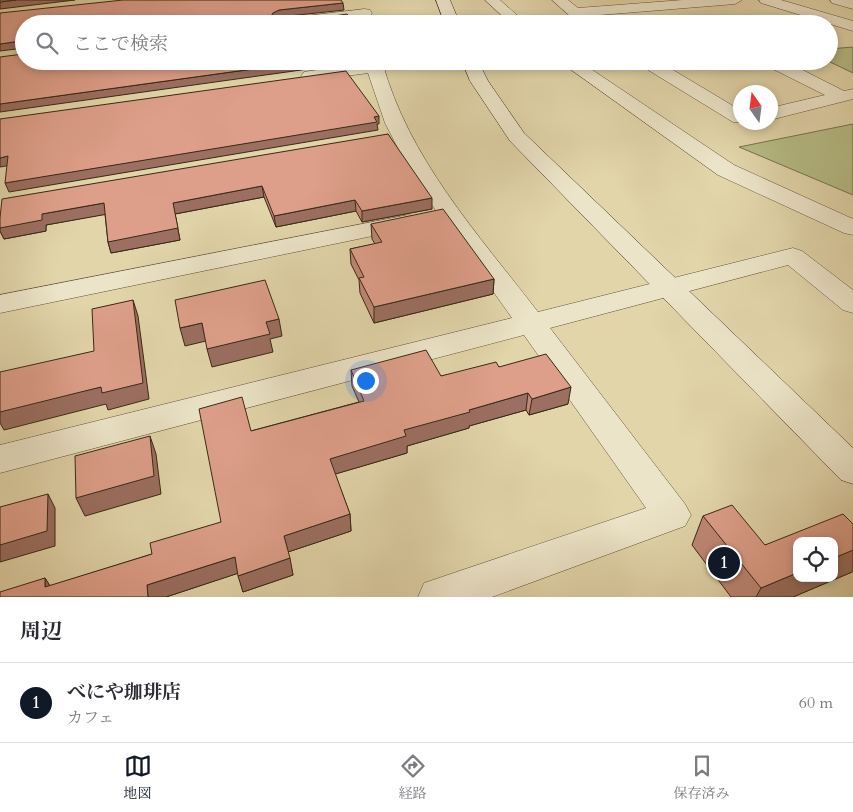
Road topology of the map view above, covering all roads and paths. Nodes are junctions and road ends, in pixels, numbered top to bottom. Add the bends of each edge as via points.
1 (443, 0) edge
2 (492, 0) edge
3 (559, 0) edge
4 (734, 0) edge
5 (766, 0) edge
6 (838, 0) edge
7 (853, 5) edge
8 (365, 12) edge
9 (344, 15) edge
10 (449, 15) edge
11 (510, 15) edge
12 (816, 15) edge
13 (838, 22) edge
14 (852, 26) edge
15 (838, 27) edge
16 (341, 70) edge
17 (377, 70) edge
18 (475, 70) edge
19 (580, 70) edge
20 (661, 70) edge
21 (791, 70) edge
22 (296, 78) edge
23 (848, 95) edge
24 (778, 112) edge
25 (733, 114) edge
26 (451, 214) junction
27 (853, 228) edge
28 (670, 289) junction
29 (0, 304) edge
30 (853, 304) edge
31 (531, 324) junction
32 (0, 459) edge
33 (853, 470) edge
34 (439, 597) edge

1 - 10 street
2 - 11 street
3 - 4 street via 574,13
5 - 12 street
6 - 7 street
8 - 9 street
13 - 14 street
14 - 15 street
16 - 22 street
17 - 26 street via 389,136
18 - 28 street via 517,137
19 - 27 street via 726,170
20 - 25 street
21 - 23 street
23 - 24 street
26 - 29 street
26 - 31 street
28 - 30 street via 793,256
28 - 31 street
28 - 33 street
31 - 32 street
31 - 34 street via 672,515

